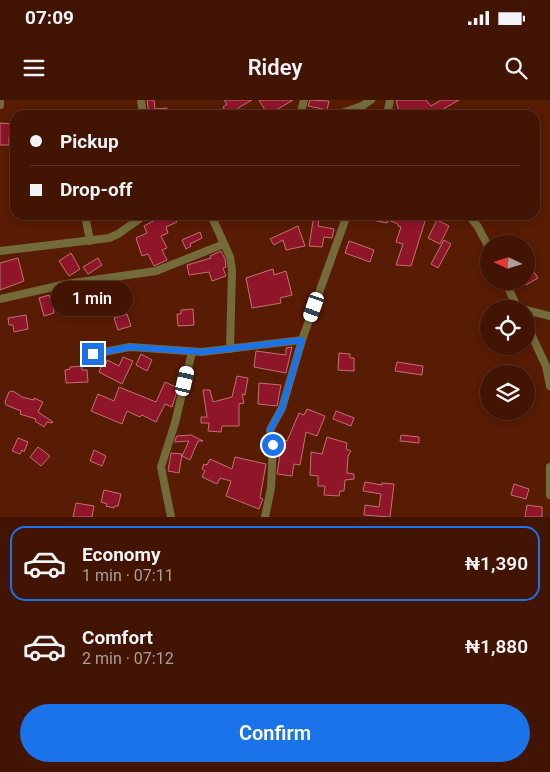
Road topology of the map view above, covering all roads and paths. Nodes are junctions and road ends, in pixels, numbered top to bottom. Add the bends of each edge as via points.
1 (371, 100) edge
2 (350, 110) edge
3 (86, 220) edge
4 (138, 220) edge
5 (213, 220) edge
6 (345, 220) edge
7 (473, 220) edge
8 (482, 235) edge
9 (90, 242) junction
10 (224, 244) junction
11 (0, 251) edge
12 (0, 299) edge
13 (535, 312) edge
14 (550, 316) edge
15 (302, 340) junction
16 (535, 343) edge
17 (230, 348) junction
18 (192, 352) junction
19 (93, 354) dead end
20 (550, 386) edge
21 (550, 467) edge
22 (550, 494) edge
23 (171, 517) edge
24 (264, 517) edge

1 - 2 street
3 - 9 street
4 - 9 street via 118,234
5 - 10 street
6 - 15 street
7 - 8 street
9 - 11 street
10 - 12 street via 156,271 66,284
10 - 17 street via 232,270
13 - 14 street
15 - 17 street
15 - 24 street via 282,408 270,430 273,445 271,488
16 - 20 street via 546,366
17 - 18 street
18 - 19 street via 130,347
18 - 23 street via 175,423 160,467
21 - 22 street

